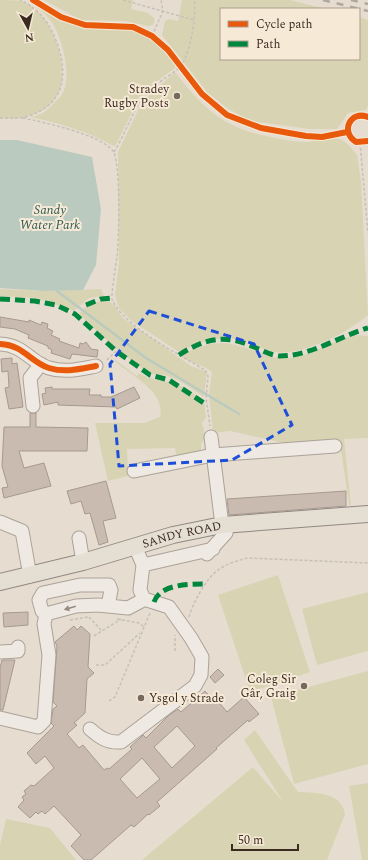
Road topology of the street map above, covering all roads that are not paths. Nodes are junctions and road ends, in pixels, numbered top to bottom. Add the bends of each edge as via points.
1 (0, 344) edge
2 (101, 363) road end
3 (41, 364) junction
4 (33, 406) dead end
5 (211, 437) road end
6 (335, 446) dead end
7 (213, 455) junction
8 (134, 471) dead end
9 (368, 514) edge
10 (0, 522) edge
11 (225, 525) junction
12 (79, 538) dead end
13 (135, 546) junction
14 (83, 562) junction
15 (143, 565) junction
16 (30, 576) junction
17 (0, 582) edge
18 (149, 600) junction
19 (108, 606) junction
20 (46, 614) junction
21 (18, 647) dead end
22 (0, 652) edge
23 (0, 718) edge
24 (90, 729) dead end

1 - 3 street via 20,348
2 - 3 street via 67,371
3 - 4 street via 30,378
5 - 7 street
6 - 7 street
7 - 8 street
7 - 11 street
9 - 11 main road, SANDY ROAD
10 - 16 street via 22,531
11 - 13 main road, SANDY ROAD via 173,534
11 - 15 street via 226,533 208,552
12 - 14 street
13 - 14 main road, SANDY ROAD
13 - 15 street
14 - 16 main road, SANDY ROAD
15 - 18 street via 140,590
16 - 17 main road, SANDY ROAD
18 - 19 street via 128,608
18 - 24 street via 169,607 202,657 201,674 196,686 121,742 112,743
19 -> 20 street via 76,606
19 - 20 street via 111,590 109,585 80,585 40,595 39,603
20 - 23 street via 44,624 49,655 44,721 38,727
21 - 22 street via 18,651

